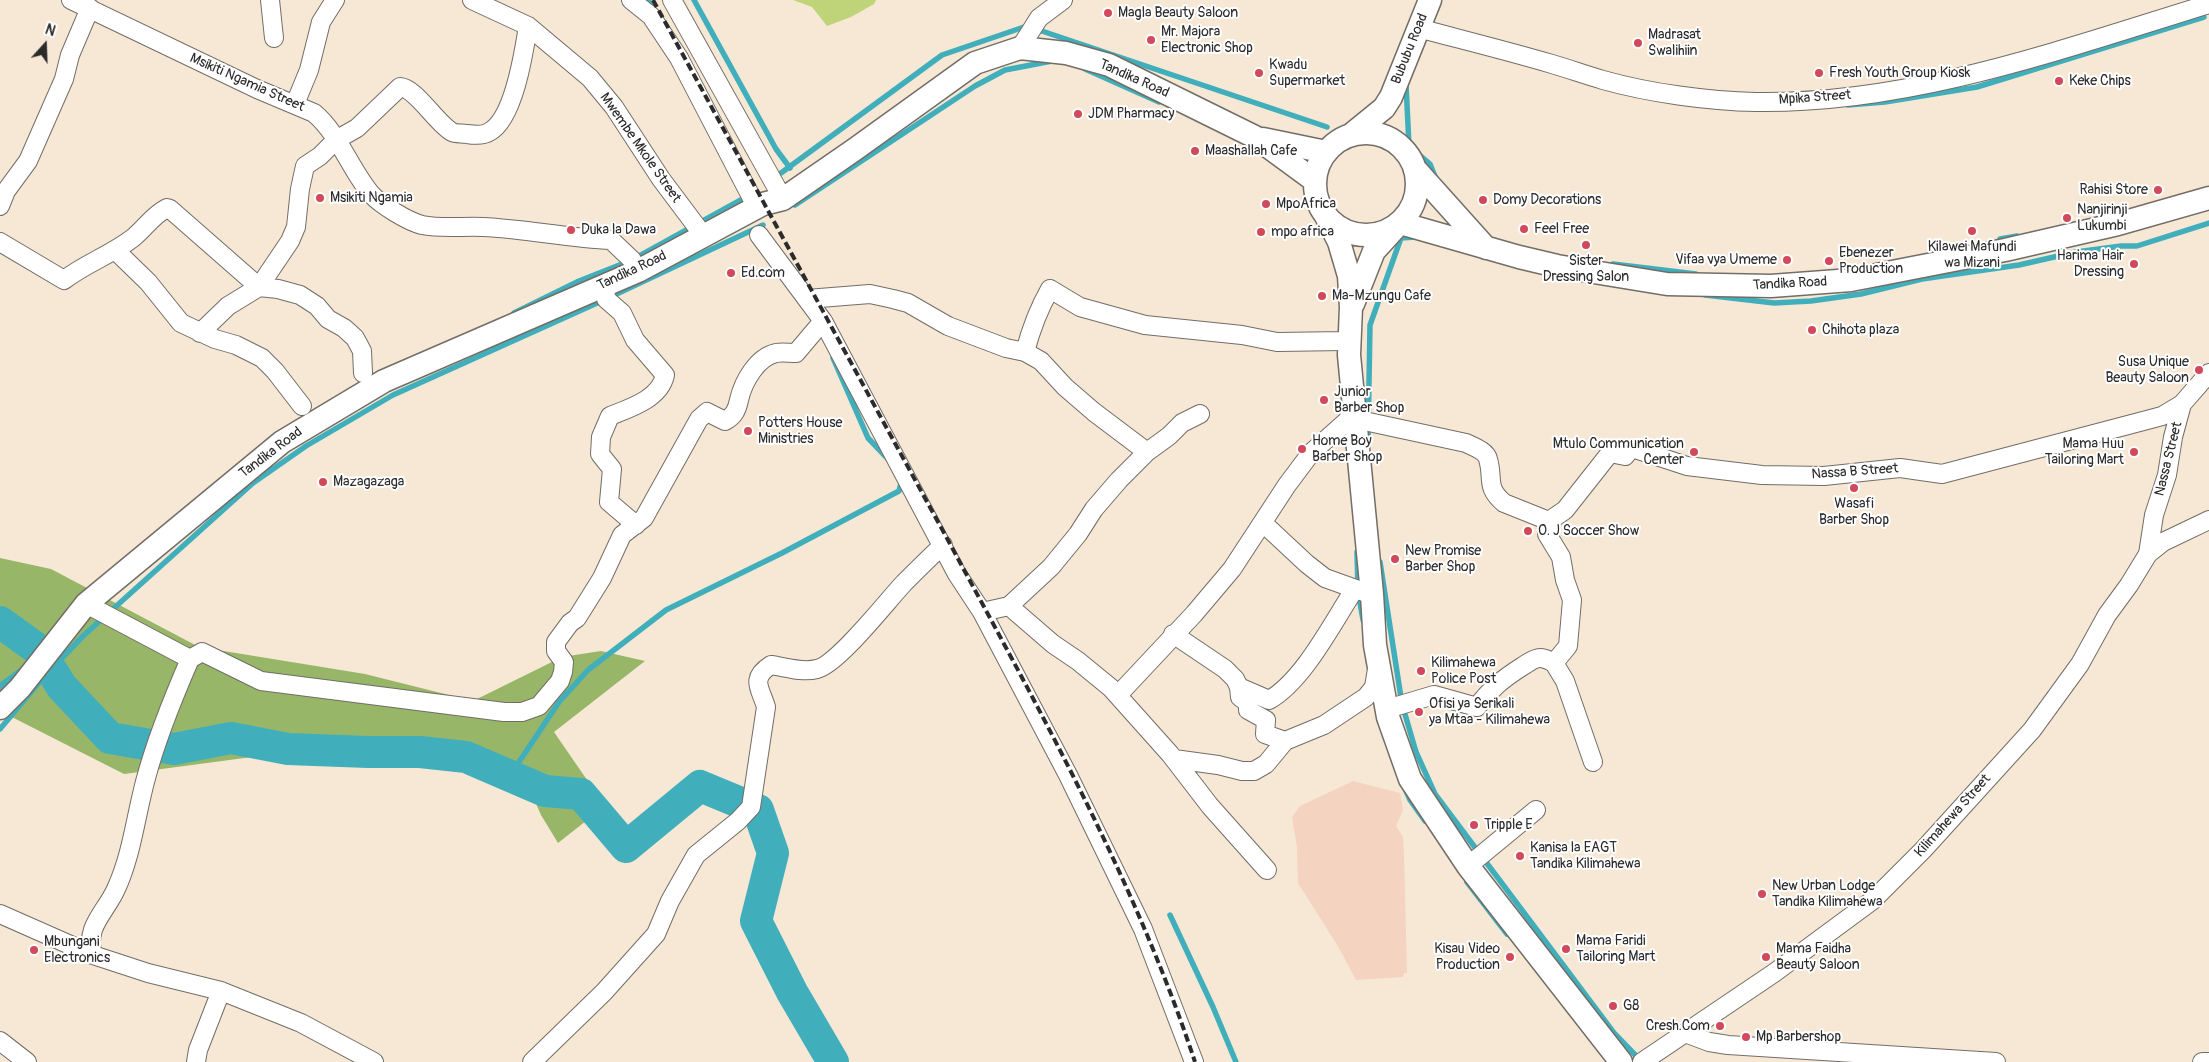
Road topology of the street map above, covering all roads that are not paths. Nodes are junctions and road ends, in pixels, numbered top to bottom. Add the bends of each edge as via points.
1 (71, 0) edge
2 (270, 0) edge
3 (335, 0) edge
4 (472, 0) edge
5 (630, 0) edge
6 (672, 0) edge
7 (1063, 0) edge
8 (1430, 0) edge
9 (2207, 6) edge
10 (90, 8) junction
11 (528, 26) junction
12 (1418, 28) junction
13 (274, 38) dead end
14 (1020, 48) junction
15 (1391, 97) junction
16 (295, 104) junction
17 (1352, 134) junction
18 (1255, 137) junction
19 (336, 140) junction
20 (1326, 152) junction
21 (1412, 162) junction
22 (1315, 181) junction
23 (783, 198) junction
24 (2209, 198) edge
25 (0, 206) edge
26 (757, 208) junction
27 (1325, 214) junction
28 (1398, 225) junction
29 (703, 235) junction
30 (759, 235) dead end
31 (0, 242) edge
32 (1486, 248) junction
33 (115, 250) junction
34 (638, 271) junction
35 (605, 284) junction
36 (259, 287) junction
37 (807, 300) junction
38 (1352, 307) junction
39 (823, 321) junction
40 (200, 333) junction
41 (1349, 336) junction
42 (1025, 352) junction
43 (363, 373) dead end
44 (2209, 373) edge
45 (2182, 404) junction
46 (302, 406) dead end
47 (1354, 412) junction
48 (1200, 414) dead end
49 (1147, 452) junction
50 (2209, 520) edge
51 (1549, 521) junction
52 (1262, 523) junction
53 (636, 525) junction
54 (943, 545) junction
55 (2148, 554) junction
56 (1363, 592) junction
57 (86, 604) junction
58 (1009, 606) junction
59 (982, 612) junction
60 (1173, 634) junction
61 (190, 660) junction
62 (1378, 663) junction
63 (1554, 663) junction
64 (1239, 687) junction
65 (1118, 695) junction
66 (0, 708) edge
67 (1387, 709) junction
68 (1285, 741) junction
69 (1174, 759) junction
70 (1593, 762) dead end
71 (1536, 810) dead end
72 (1468, 866) junction
73 (1267, 870) dead end
74 (0, 914) edge
75 (93, 955) junction
76 (221, 991) junction
77 (1684, 1033) junction
78 (0, 1041) edge
79 (27, 1062) edge
80 (196, 1062) edge
81 (374, 1062) edge
82 (532, 1062) edge
83 (1194, 1062) edge
84 (1621, 1062) edge
85 (1642, 1062) edge
86 (1996, 1062) edge
87 (2202, 1062) edge
88 (2209, 1062) edge

1 - 10 street, Msikiti Ngamia Street
2 - 13 street
3 - 16 street via 321,22 309,70
4 - 11 street, Mwembe Mkole Street
5 - 26 street via 650,16 679,58
6 - 23 street
7 - 14 street via 1039,18
8 - 12 street, Bububu Road
9 - 12 street, Mpika Street via 1954,79 1838,98 1756,102 1667,93 1604,81
10 - 16 street, Msikiti Ngamia Street via 265,93
10 - 25 street via 70,55 64,79 28,161 6,190
11 - 19 street via 509,103 499,125 489,133 452,132 409,89 400,87 357,128
11 - 29 street, Mwembe Mkole Street via 590,78 614,107 661,179
12 - 15 street, Bububu Road
14 - 18 street, Tandika Road via 1066,54 1109,65
14 - 23 street, Tandika Road via 975,63
15 - 17 street via 1384,108
15 - 21 street via 1394,128
16 - 19 street, Msikiti Ngamia Street via 320,118
17 - 20 street via 1337,141
17 - 21 street via 1372,132 1392,139
18 - 20 street
18 - 22 street, Tandika Road
19 - 34 street, Msikiti Ngamia Street via 372,194 400,215 421,225 482,227 611,240 632,260
19 - 36 street via 305,166 296,227
20 - 22 street
21 - 28 street via 1416,200
21 - 32 street
22 - 27 street
23 - 26 street, Tandika Road
24 - 32 street, Tandika Road via 2118,224 2005,250 1850,280 1771,286 1667,284 1557,266
26 - 29 street, Tandika Road
27 - 28 street via 1340,228 1358,234 1378,234
27 - 38 street via 1339,242 1349,276
28 - 32 street, Tandika Road
28 - 38 street via 1374,251
29 - 34 street, Tandika Road
30 - 37 street
31 - 33 street via 64,280
33 - 36 street via 167,208
33 - 40 street via 148,282 181,323
34 - 35 street, Tandika Road
35 - 53 street via 606,299 622,314 634,340 665,375 660,386 644,402 610,416 601,437 600,454 612,468 609,502
35 - 57 street, Tandika Road via 384,381 282,442
36 - 40 street via 228,306
36 - 43 street via 300,296 344,328 355,338 362,352
37 - 39 street
37 - 42 street via 870,294 908,303 948,326
38 - 41 street
39 - 53 street via 796,353 775,353 760,361 743,388 738,407 731,417 724,420 710,412 704,414 659,494
39 - 54 street
40 - 46 street via 262,358
41 - 42 street via 1344,341 1278,342 1145,325 1080,307 1050,290 1032,324
41 - 47 street
42 - 49 street via 1041,361 1094,412
44 - 45 street, Nassa Street
45 - 51 street, Nassa B Street via 2162,416 1942,474 1900,468 1824,476 1762,475 1687,466 1640,450 1630,450 1625,456 1607,454 1566,510
45 - 55 street, Nassa Street via 2167,475 2154,515
47 - 51 street via 1466,443 1480,450 1488,458 1492,487 1498,498
47 - 52 street via 1311,453
47 - 56 street
48 - 49 street via 1182,423
49 - 58 street via 1094,509 1051,568
50 - 55 street, Kilimahewa Street via 2163,542
51 - 63 street via 1547,534 1561,557 1572,600 1568,646
52 - 56 street via 1324,578
52 - 60 street via 1232,569
53 - 61 street via 622,535 602,578 577,618 556,642 556,650 564,662 560,681 539,706 522,712 261,681 202,652
54 - 59 street
54 - 82 street via 831,660 818,669 799,670 770,665 762,672 757,687 766,707 752,807 696,855 656,934 604,992
55 - 77 street, Kilimahewa Street via 2107,615 2080,664 2032,730 1923,850 1873,900 1774,973
56 - 62 street
56 - 64 street via 1291,683 1271,700
57 - 61 street
57 - 66 street, Tandika Road via 20,688
58 - 59 street
58 - 65 street
59 - 83 street via 1068,775 1143,929
60 - 64 street via 1225,669
60 - 65 street
61 - 75 street via 170,703 148,769 130,848 116,890 100,912 89,943
62 - 67 street
62 - 68 street via 1374,687 1366,698 1324,725
63 - 67 street via 1538,657 1529,662 1494,686 1477,707 1434,695
63 - 70 street via 1565,681
64 - 68 street via 1240,697 1248,703 1248,710 1266,720 1265,734
65 - 69 street
67 - 72 street via 1410,778
68 - 69 street via 1266,764 1254,771
69 - 73 street via 1210,806
71 - 72 street
72 - 84 street
74 - 75 street
75 - 76 street
76 - 80 street
76 - 81 street via 301,1023
77 - 85 street, Kilimahewa Street
77 - 86 street via 1728,1045
78 - 79 street
87 - 88 street

